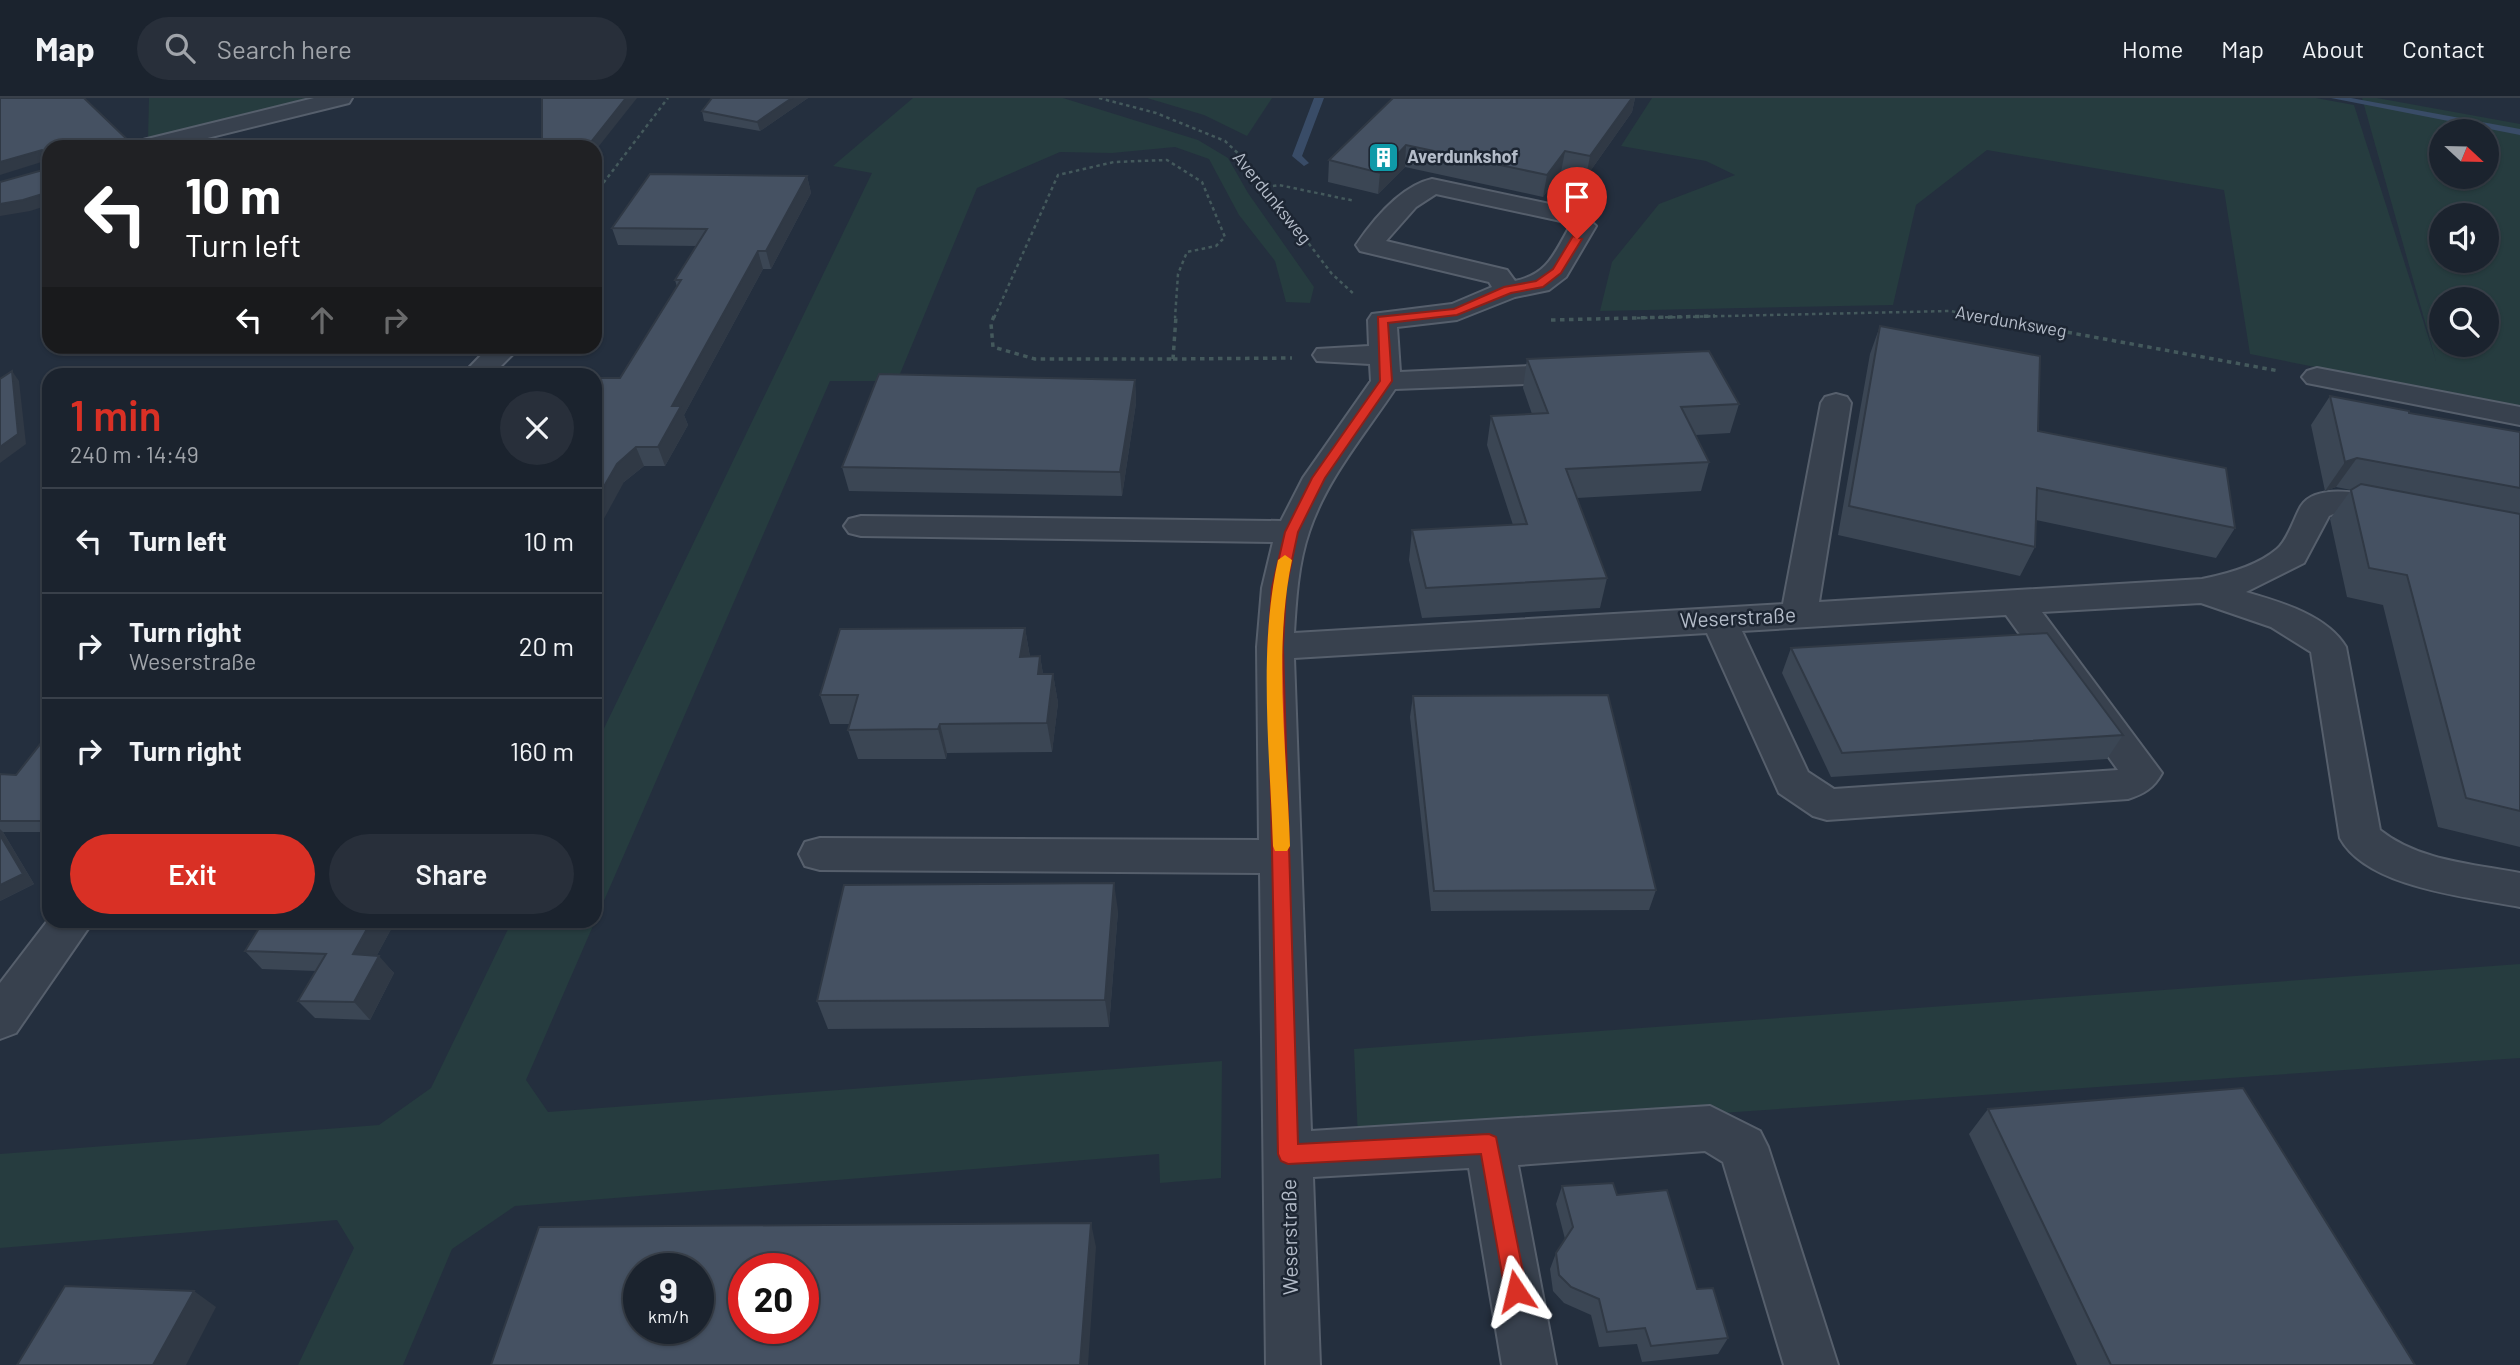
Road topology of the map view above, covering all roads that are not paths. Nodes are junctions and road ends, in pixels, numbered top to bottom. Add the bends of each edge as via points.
1 (341, 98) edge
2 (170, 140) edge
3 (1508, 290) junction
4 (1384, 352) junction
5 (498, 354) edge
6 (1327, 355) road end
7 (483, 368) edge
8 (1601, 372) edge
9 (2316, 377) road end
10 (1836, 403) dead end
11 (2520, 416) edge
12 (2428, 517) edge
13 (861, 526) dead end
14 (1292, 532) junction
15 (2202, 592) junction
16 (2015, 602) junction
17 (1799, 614) junction
18 (1719, 619) junction
19 (1275, 647) junction
20 (820, 854) dead end
21 (1282, 857) junction
22 (2520, 890) edge
23 (67, 928) edge
24 (0, 1019) edge
25 (1489, 1144) junction
26 (1288, 1154) junction
27 (1293, 1365) edge
28 (1530, 1365) edge
29 (1811, 1365) edge

1 - 2 street
3 - 3 street via 1539,284 1557,271 1583,226 1569,215 1432,186 1407,202 1369,246 1498,276
3 - 4 street
4 - 6 street
4 - 8 street
4 - 14 street, Weserstraße
5 - 7 street
9 - 11 street
10 - 17 street
12 - 15 street via 2336,500 2316,509 2292,555 2244,581
13 - 14 street
14 - 19 street, Weserstraße via 1279,588
15 - 16 street, Weserstraße
15 - 22 street via 2276,612 2309,630 2328,648 2361,838 2374,852 2418,869
16 - 17 street, Weserstraße
16 - 18 street via 2142,773 2128,784 1827,805 1793,782
17 - 18 street, Weserstraße
18 - 19 street, Weserstraße
19 - 21 street, Weserstraße
20 - 21 street
21 - 26 street, Weserstraße
23 - 24 street
25 - 26 street
25 - 28 street
25 - 29 street via 1710,1128 1743,1147
26 - 27 street, Weserstraße

